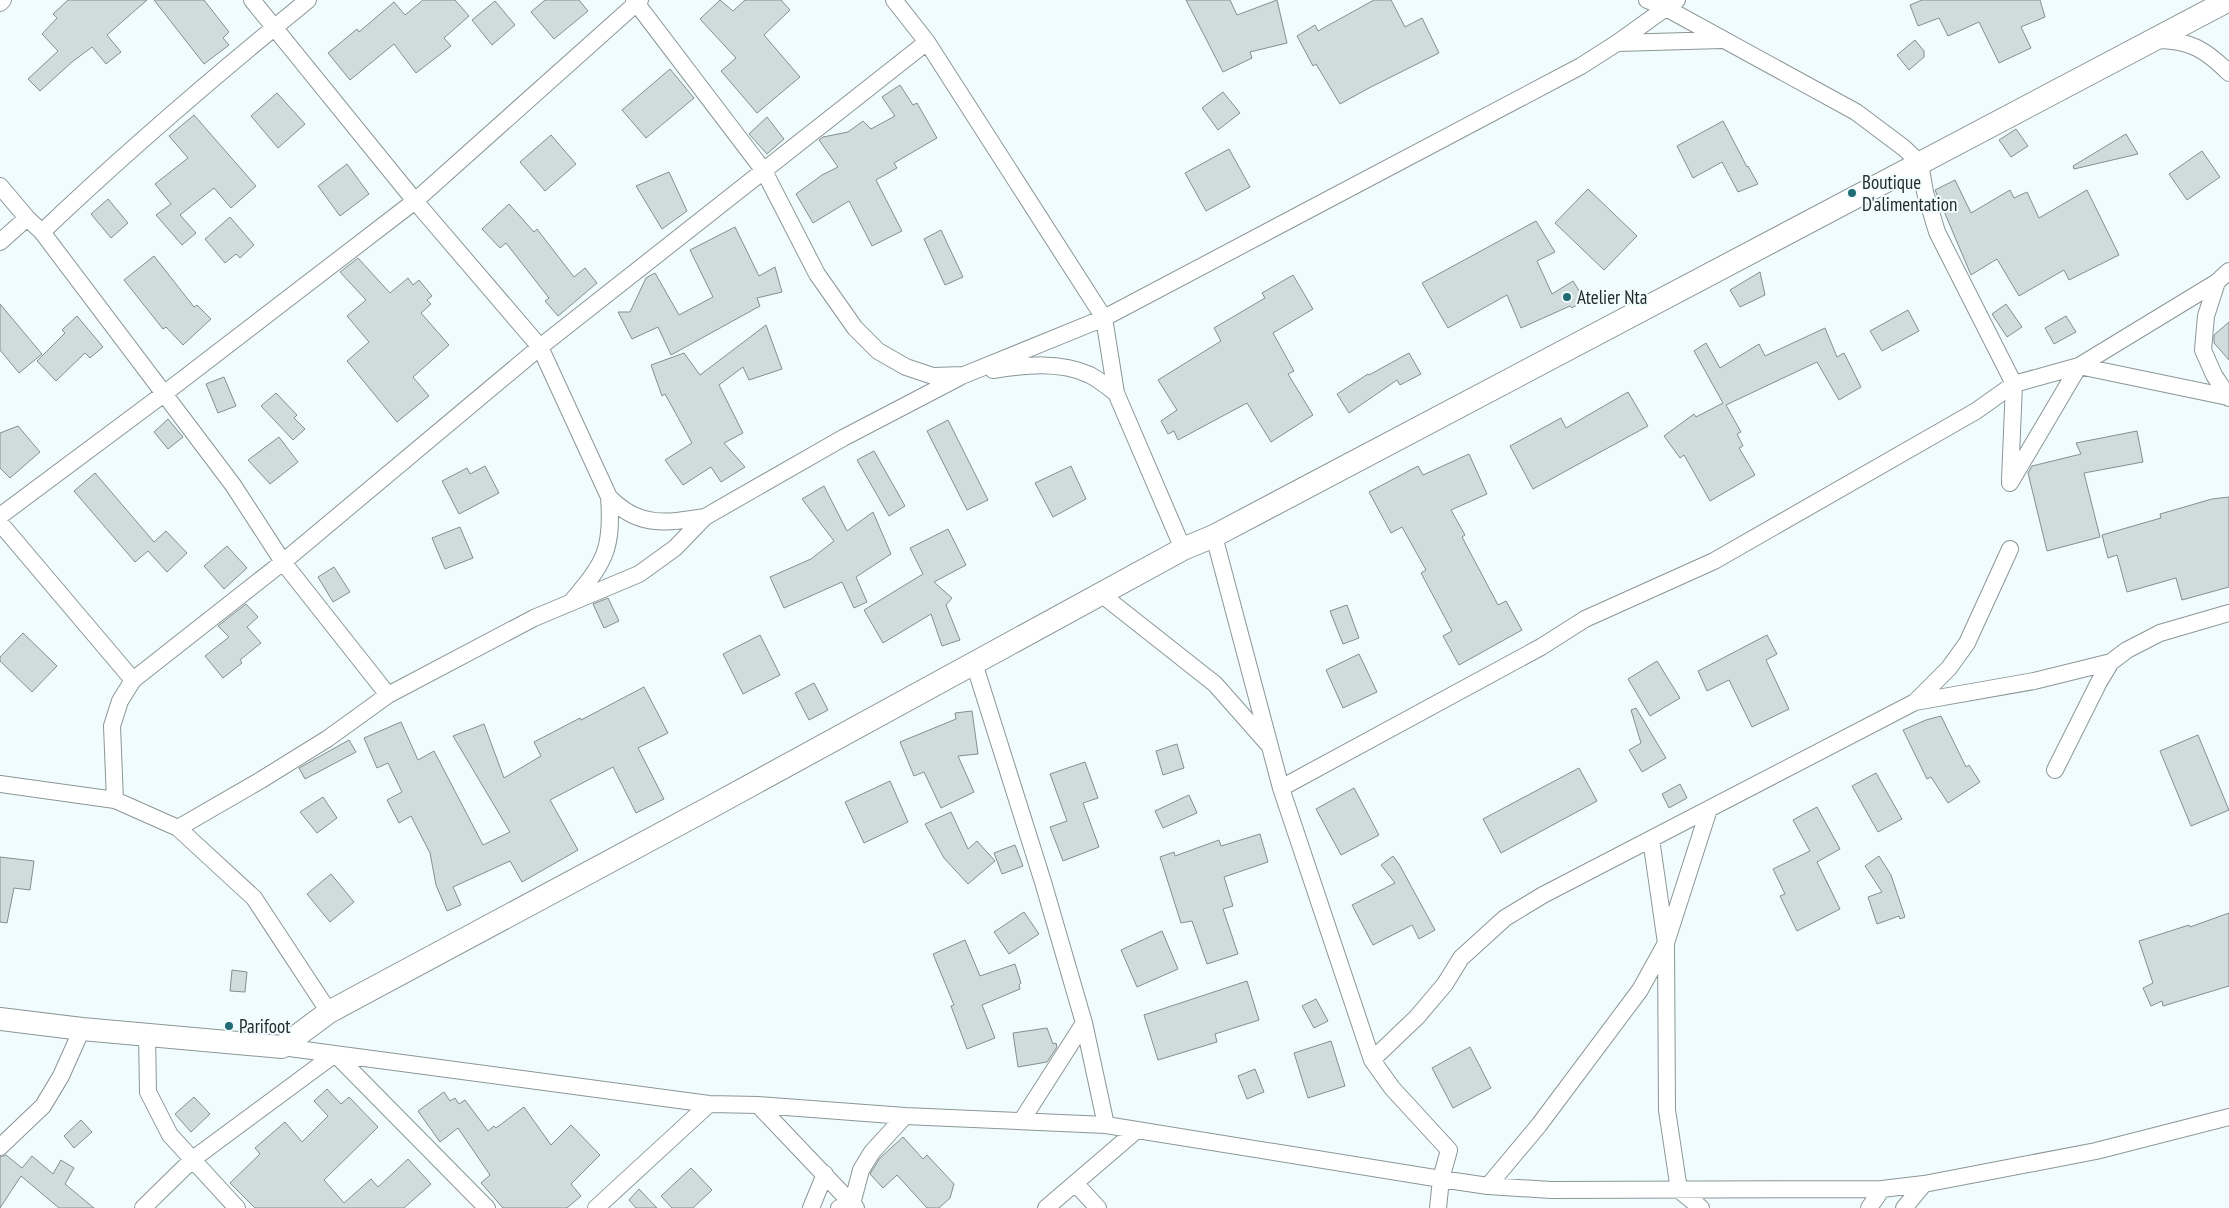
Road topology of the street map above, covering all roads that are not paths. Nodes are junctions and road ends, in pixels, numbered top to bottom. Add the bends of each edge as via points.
1 (4, 0) edge
2 (252, 0) edge
3 (308, 0) edge
4 (894, 0) edge
5 (1647, 0) edge
6 (2229, 0) edge
7 (637, 1) edge
8 (0, 3) edge
9 (1672, 4) edge
10 (275, 26) junction
11 (1724, 40) junction
12 (2153, 40) junction
13 (927, 42) junction
14 (1617, 43) junction
15 (2229, 72) edge
16 (1920, 163) junction
17 (764, 171) junction
18 (0, 186) edge
19 (415, 201) junction
20 (27, 218) junction
21 (42, 232) junction
22 (0, 242) edge
23 (2229, 271) edge
24 (2216, 282) junction
25 (1104, 318) junction
26 (540, 347) junction
27 (2080, 366) junction
28 (964, 375) junction
29 (2014, 384) junction
30 (165, 393) junction
31 (1116, 393) junction
32 (2229, 398) edge
33 (609, 497) junction
34 (0, 516) edge
35 (705, 517) junction
36 (0, 523) edge
37 (1214, 536) junction
38 (1183, 549) junction
39 (2010, 549) dead end
40 (283, 562) junction
41 (1101, 594) junction
42 (570, 603) junction
43 (2229, 613) edge
44 (2111, 662) junction
45 (974, 663) junction
46 (133, 680) junction
47 (388, 696) junction
48 (1915, 702) junction
49 (1271, 748) junction
50 (2055, 770) dead end
51 (0, 784) edge
52 (1281, 788) junction
53 (115, 800) junction
54 (1709, 809) junction
55 (178, 828) junction
56 (1651, 839) junction
57 (1666, 943) junction
58 (329, 1012) junction
59 (0, 1019) edge
60 (1084, 1023) junction
61 (82, 1029) junction
62 (147, 1035) junction
63 (282, 1047) junction
64 (335, 1054) junction
65 (1372, 1060) junction
66 (709, 1104) junction
67 (758, 1105) junction
68 (905, 1116) junction
69 (2229, 1117) edge
70 (1022, 1120) junction
71 (1106, 1125) junction
72 (1137, 1130) junction
73 (0, 1147) edge
74 (192, 1159) junction
75 (825, 1174) junction
76 (1441, 1179) junction
77 (1075, 1183) junction
78 (1924, 1184) junction
79 (1488, 1186) junction
80 (1882, 1189) junction
81 (1679, 1190) junction
82 (849, 1207) edge
83 (143, 1208) edge
84 (238, 1208) edge
85 (487, 1208) edge
86 (596, 1208) edge
87 (811, 1208) edge
88 (1046, 1208) edge
89 (1098, 1208) edge
90 (1438, 1208) edge
91 (1701, 1208) edge
92 (1869, 1208) edge
93 (1904, 1208) edge

1 - 8 street
2 - 10 street
3 - 10 street
4 - 13 street
5 - 9 street
6 - 12 main road
7 - 17 street
7 - 19 street
9 - 11 street
9 - 14 street
10 - 19 street
10 - 21 street via 110,167
11 - 14 street
11 - 16 street via 1856,112
12 - 15 street via 2176,40 2208,52
12 - 16 main road
13 - 17 street
13 - 25 street
14 - 25 street via 1581,66
16 - 29 street via 1937,232
16 - 37 main road
17 - 26 street
17 - 28 street via 817,274 855,328 878,351 915,370 933,376
18 - 20 street
19 - 26 street
19 - 30 street
20 - 21 street
20 - 22 street
21 - 30 street
23 - 24 street
24 - 27 street
24 - 32 street via 2206,316 2203,350
25 - 28 street
25 - 31 street
26 - 33 street
26 - 40 street
27 - 29 street
27 - 29 street via 2010,483
27 - 32 street
28 - 31 street via 1025,365 1060,366 1090,375
28 - 35 street via 842,438
29 - 52 street via 1976,411 1714,561 1584,619 1532,651
30 - 34 street
30 - 40 street via 233,485
31 - 38 street
33 - 35 street via 633,516 654,522
33 - 42 street via 611,524 606,553 592,577
35 - 42 street via 676,548 639,574
36 - 46 street
37 - 38 main road
37 - 49 street
38 - 41 main road
39 - 48 street via 1968,643 1949,668
40 - 46 street
40 - 47 street
41 - 45 main road
41 - 49 street via 1215,684
42 - 47 street via 534,618
43 - 44 street via 2160,633
44 - 48 street via 2034,681
44 - 50 street
45 - 58 main road
45 - 60 street
46 - 53 street via 120,701 112,726
47 - 55 street via 262,780
48 - 54 street
49 - 52 street
51 - 53 street
52 - 65 street
53 - 55 street
54 - 56 street
54 - 57 street
55 - 58 street via 254,898
56 - 57 street
56 - 65 street via 1505,918 1461,958 1445,984
57 - 79 street via 1640,990 1539,1125
57 - 81 street via 1667,1110
58 - 63 main road
59 - 61 main road
60 - 70 street
60 - 71 street
61 - 62 main road
61 - 73 street via 61,1076 42,1106
62 - 63 main road
62 - 74 street via 148,1092 170,1135
63 - 64 street
64 - 66 street
64 - 74 street
64 - 85 street
65 - 76 street via 1392,1088 1449,1150
66 - 67 street
66 - 86 street
67 - 68 street
67 - 75 street
68 - 70 street
68 - 82 street via 872,1152 861,1170
69 - 78 street via 2096,1151
70 - 71 street
71 - 72 street
72 - 76 street
72 - 77 street
74 - 83 street
74 - 84 street
75 - 82 street
75 - 87 street
76 - 79 street
76 - 90 street
77 - 88 street
77 - 89 street
78 - 80 street
78 - 93 street
79 - 81 street via 1550,1190
80 - 81 street
80 - 92 street
81 - 91 street

